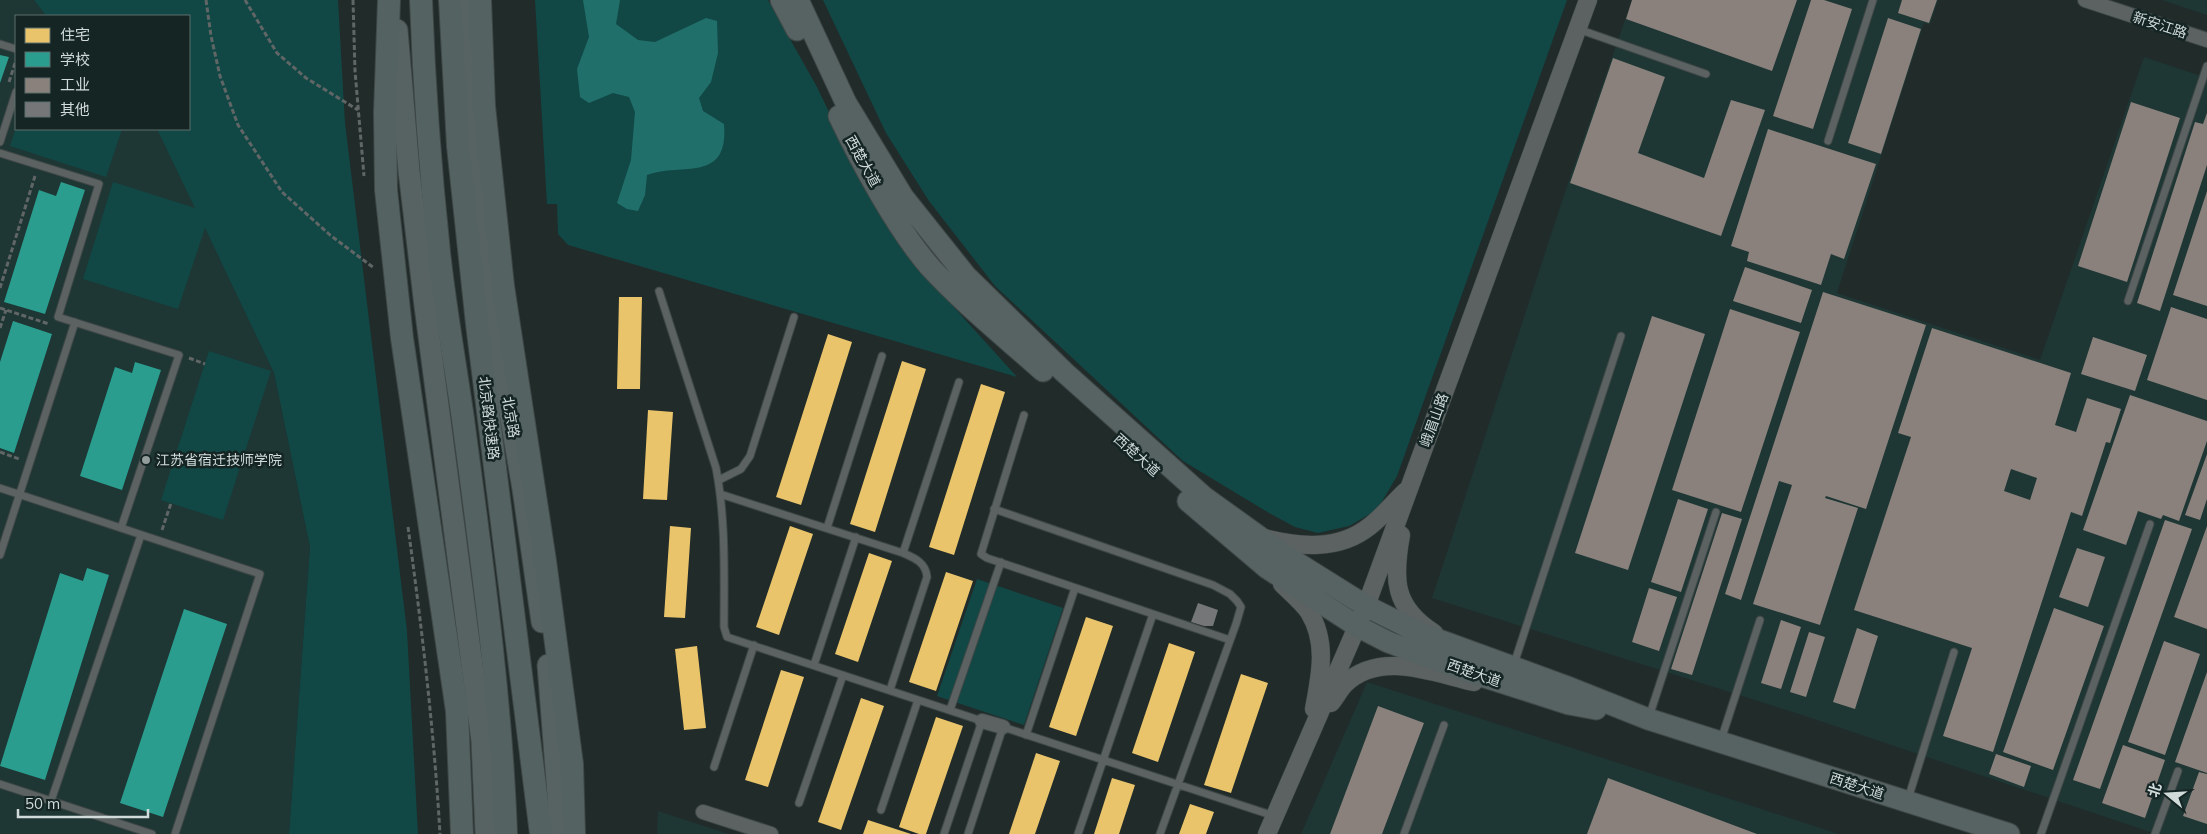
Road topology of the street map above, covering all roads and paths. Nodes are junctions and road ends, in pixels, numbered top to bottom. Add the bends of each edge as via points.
1 (206, 0) edge
2 (245, 0) edge
3 (387, 0) edge
4 (396, 0) edge
5 (421, 0) edge
6 (450, 0) edge
7 (782, 0) edge
8 (798, 0) edge
9 (1588, 0) edge
10 (1873, 0) edge
11 (2085, 0) edge
12 (477, 2) edge
13 (1577, 29) junction
14 (2207, 40) edge
15 (0, 44) edge
16 (15, 50) edge
17 (2207, 66) edge
18 (1706, 74) dead end
19 (15, 95) edge
20 (358, 111) dead end
21 (1828, 141) dead end
22 (0, 142) edge
23 (0, 153) edge
24 (44, 178) dead end
25 (374, 268) dead end
26 (0, 288) edge
27 (659, 292) dead end
28 (2128, 300) dead end
29 (0, 308) edge
30 (6, 310) junction
31 (794, 318) dead end
32 (75, 322) junction
33 (0, 328) edge
34 (72, 331) junction
35 (1621, 336) dead end
36 (882, 356) dead end
37 (959, 382) dead end
38 (1024, 415) dead end
39 (719, 480) junction
40 (1410, 487) junction
41 (0, 488) edge
42 (20, 494) junction
43 (720, 494) junction
44 (171, 503) dead end
45 (994, 509) junction
46 (1716, 512) dead end
47 (2150, 524) dead end
48 (121, 528) junction
49 (827, 528) junction
50 (141, 534) junction
51 (1259, 536) junction
52 (856, 537) junction
53 (159, 540) junction
54 (903, 553) junction
55 (0, 555) edge
56 (1001, 562) junction
57 (1267, 568) junction
58 (1075, 588) junction
59 (1366, 606) junction
60 (1154, 614) junction
61 (1760, 620) dead end
62 (1357, 626) junction
63 (1230, 640) junction
64 (1452, 644) junction
65 (754, 645) junction
66 (1954, 652) dead end
67 (814, 665) junction
68 (1513, 667) junction
69 (843, 675) junction
70 (890, 690) junction
71 (918, 700) junction
72 (1569, 704) junction
73 (950, 710) junction
74 (1648, 719) junction
75 (982, 721) junction
76 (1444, 725) dead end
77 (1004, 728) junction
78 (1310, 734) junction
79 (1026, 735) junction
80 (1720, 743) junction
81 (1103, 760) junction
82 (714, 767) dead end
83 (2178, 771) dead end
84 (0, 784) edge
85 (1178, 785) junction
86 (51, 801) junction
87 (1907, 802) junction
88 (799, 803) dead end
89 (881, 810) dead end
90 (702, 812) dead end
91 (1274, 816) junction
92 (152, 834) edge
93 (175, 834) edge
94 (462, 834) edge
95 (486, 834) edge
96 (506, 834) edge
97 (541, 834) edge
98 (561, 834) edge
99 (574, 834) edge
100 (771, 834) edge
101 (944, 834) edge
102 (968, 834) edge
103 (1078, 834) edge
104 (1160, 834) edge
105 (1267, 834) edge
106 (1404, 834) edge
107 (2009, 834) edge
108 (2041, 834) edge
109 (2156, 834) edge

1 - 25 path via 220,76 238,125 282,192 330,235
2 - 20 path via 277,53 306,78
3 - 94 highway via 386,190 402,338 457,712
4 - 95 main road via 410,180 482,741
5 - 96 highway, 北京路快速路 via 424,82 440,254 491,651
6 - 97 highway, 北京路快速路 via 458,146 477,324
7 - 57 main road, 西楚大道 via 870,175 929,265 1192,505
8 - 51 main road, 西楚大道 via 846,103 903,197 966,276 1064,372 1204,497
9 - 13 street, 峨眉山路
10 - 21 lane
11 - 14 street, 新安江路
12 - 98 main road, 北京路 via 482,256 523,488 550,679
12 - 99 highway via 484,106 504,286 572,764
13 - 18 lane
13 - 40 street, 峨眉山路
15 - 16 lane
17 - 28 lane
19 - 22 lane
23 - 32 lane via 99,184 58,317
24 - 26 path via 35,175
27 - 39 lane
29 - 30 path
30 - 33 path
30 - 34 path
31 - 39 lane via 750,456 741,469
32 - 34 lane
32 - 48 lane via 179,355
34 - 42 lane
35 - 68 lane
36 - 49 lane
37 - 54 lane
38 - 45 lane
39 - 43 lane
40 - 51 street via 1371,526 1337,543 1288,544
40 - 59 street, 峨眉山路
40 - 64 street via 1396,560 1399,597 1421,625
41 - 42 lane
42 - 48 lane
42 - 55 lane
43 - 49 lane
43 - 65 lane via 724,627 728,636
44 - 53 path
45 - 56 lane via 981,554
45 - 63 lane via 1220,588 1241,607
46 - 74 lane
47 - 108 lane
48 - 50 lane
49 - 52 lane
50 - 53 lane
50 - 86 lane
51 - 59 main road, 西楚大道
52 - 54 lane
52 - 67 lane
53 - 93 lane via 260,574
54 - 70 lane via 916,559 926,569 928,577
56 - 58 lane
56 - 73 lane
57 - 62 main road, 西楚大道
57 - 78 street via 1308,610 1317,627 1322,661
58 - 60 lane
58 - 79 lane
59 - 62 street, 峨眉山路
59 - 64 main road, 西楚大道
60 - 63 lane
60 - 81 lane
61 - 80 lane
62 - 72 main road, 西楚大道 via 1414,652
62 - 78 street, 峨眉山路
63 - 85 lane
64 - 68 main road, 西楚大道
65 - 67 lane
65 - 82 lane
66 - 87 lane
67 - 69 lane
68 - 74 main road, 西楚大道
69 - 70 lane
69 - 88 lane
70 - 71 lane
71 - 73 lane
71 - 89 lane
72 - 74 main road, 西楚大道
72 - 78 street via 1402,665 1379,667 1365,670 1344,685
73 - 75 lane
74 - 80 main road, 西楚大道
75 - 77 street
75 - 101 lane
76 - 106 lane
77 - 79 lane
77 - 102 lane
78 - 91 street, 峨眉山路
79 - 81 lane
80 - 87 main road, 西楚大道
81 - 85 lane
81 - 103 lane
83 - 109 lane
84 - 86 lane
85 - 91 lane
85 - 104 lane
86 - 92 lane
87 - 107 main road, 西楚大道
90 - 100 street
91 - 105 street, 峨眉山路

